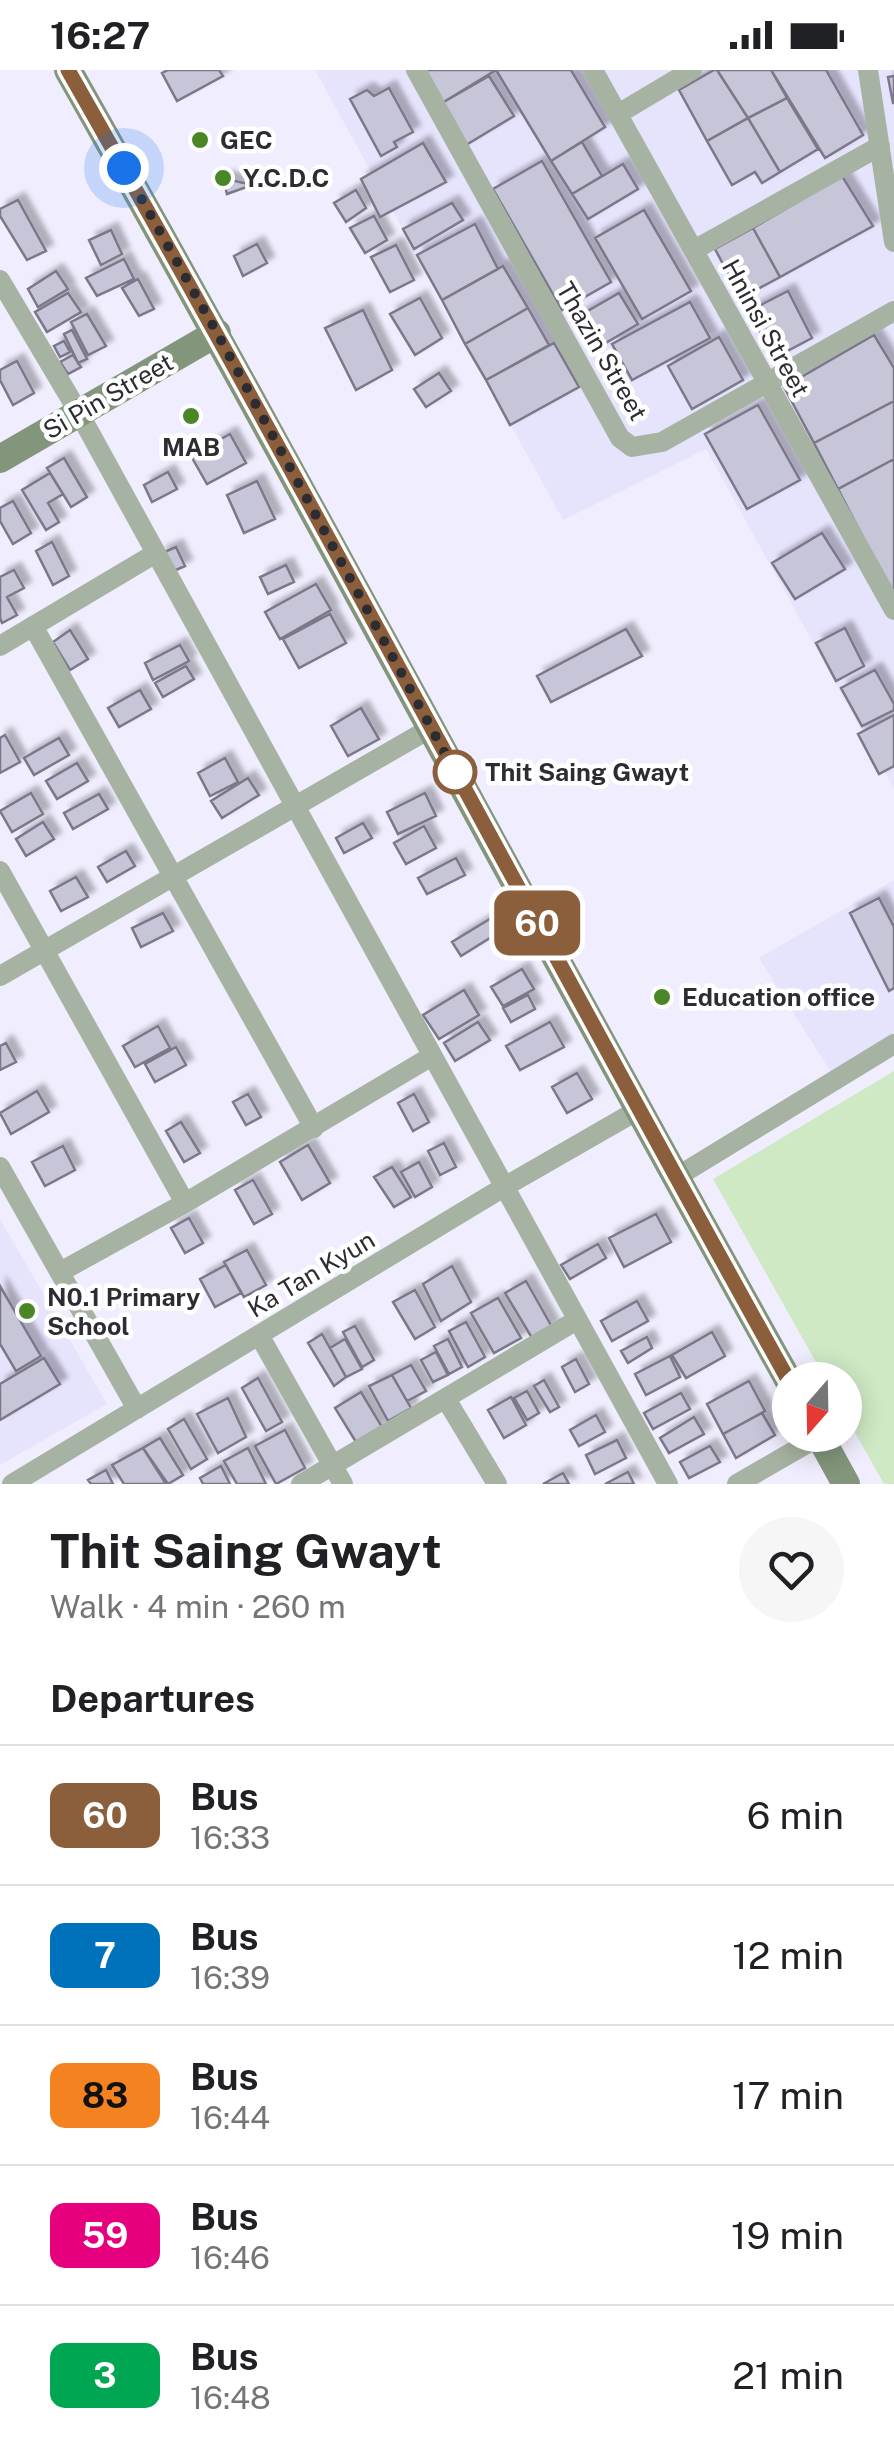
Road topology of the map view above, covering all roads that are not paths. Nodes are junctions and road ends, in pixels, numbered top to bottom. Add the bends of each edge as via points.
1 (68, 70) edge
2 (416, 70) edge
3 (594, 70) edge
4 (692, 70) edge
5 (868, 70) edge
6 (618, 114) junction
7 (880, 146) junction
8 (894, 242) edge
9 (694, 250) junction
10 (0, 282) edge
11 (894, 311) edge
12 (217, 333) junction
13 (768, 382) junction
14 (79, 413) junction
15 (0, 459) edge
16 (156, 553) junction
17 (894, 610) edge
18 (33, 626) junction
19 (0, 646) edge
20 (431, 728) junction
21 (295, 806) junction
22 (0, 871) edge
23 (173, 876) junction
24 (44, 950) junction
25 (0, 976) edge
26 (894, 1044) edge
27 (432, 1056) junction
28 (638, 1110) junction
29 (314, 1128) junction
30 (0, 1167) edge
31 (675, 1178) junction
32 (504, 1187) junction
33 (185, 1202) junction
34 (60, 1272) junction
35 (578, 1320) junction
36 (259, 1335) junction
37 (778, 1362) edge
38 (446, 1398) junction
39 (136, 1409) junction
40 (791, 1452) edge
41 (828, 1452) edge
42 (338, 1475) edge
43 (12, 1484) edge
44 (301, 1484) edge
45 (497, 1484) edge
46 (668, 1484) edge
47 (736, 1484) edge
48 (846, 1484) edge

1 - 12 main road
2 - 13 street, Thazin Street via 620,438 632,447 662,442
3 - 6 street, Hninsi Street
4 - 6 street
5 - 7 street
6 - 9 street, Hninsi Street
7 - 8 street
7 - 9 street
9 - 13 street, Hninsi Street
10 - 14 street
11 - 13 street, Thazin Street
12 - 14 main road, Si Pin Street
12 - 20 main road
13 - 17 street, Hninsi Street
14 - 15 main road, Si Pin Street
14 - 16 street
16 - 18 street
16 - 21 street
18 - 19 street
18 - 23 street
20 - 21 street
20 - 28 main road
21 - 23 street
21 - 27 street
22 - 24 street
23 - 24 street
23 - 29 street
24 - 25 street
24 - 33 street
26 - 31 street
27 - 29 street
27 - 32 street
28 - 31 main road
28 - 32 street, Ka Tan Kyun
29 - 33 street
30 - 34 street
31 - 37 main road
32 - 35 street
32 - 36 street, Ka Tan Kyun
33 - 34 street
34 - 39 street
35 - 38 street
35 - 46 street
36 - 39 street, Ka Tan Kyun
36 - 42 street
38 - 42 street
38 - 45 street
39 - 43 street, Ka Tan Kyun
40 - 47 street
41 - 48 main road
42 - 44 street

